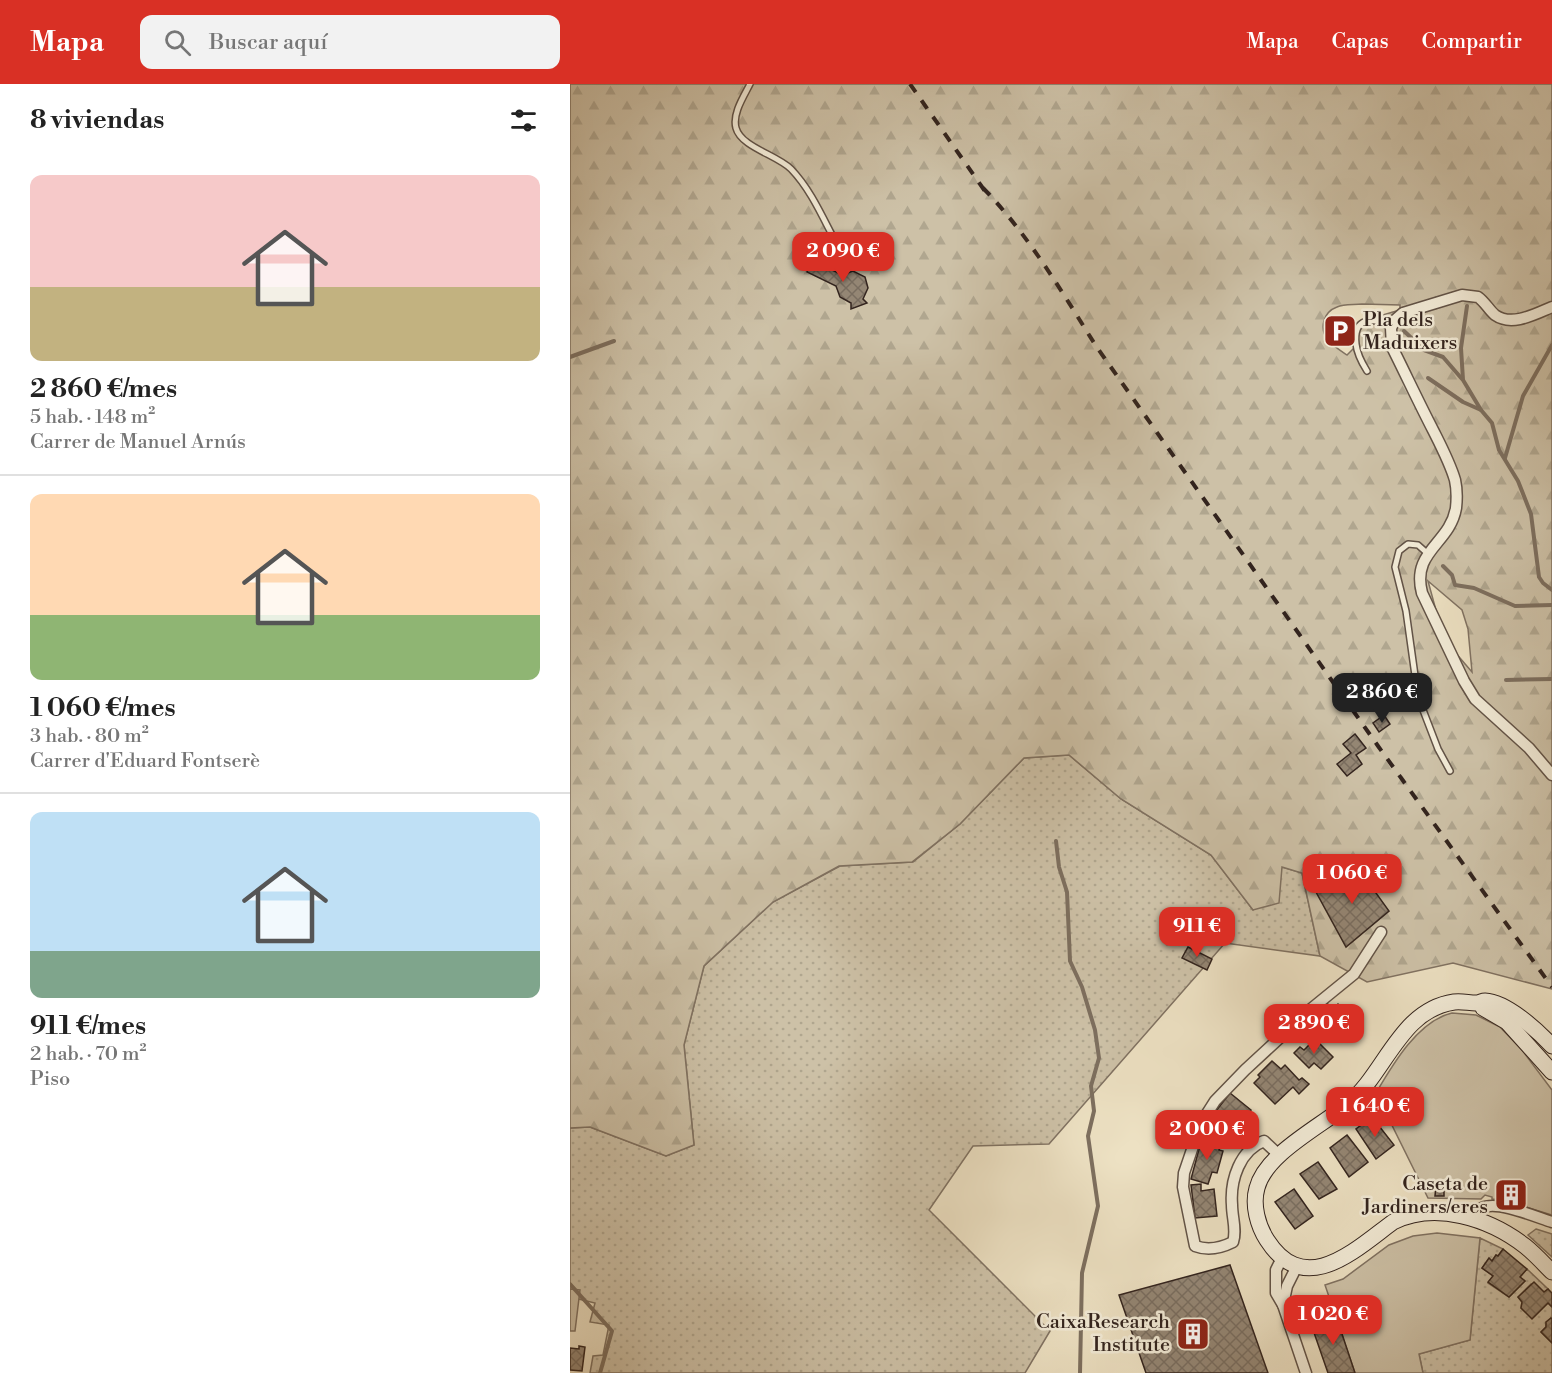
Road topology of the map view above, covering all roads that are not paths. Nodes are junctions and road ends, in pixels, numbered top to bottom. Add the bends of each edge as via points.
1 (750, 84) edge
2 (849, 265) dead end
3 (1552, 307) edge
4 (1391, 328) junction
5 (1367, 371) dead end
6 (1427, 553) junction
7 (1450, 771) dead end
8 (1552, 775) edge
9 (1381, 932) dead end
10 (1475, 1003) junction
11 (1552, 1046) edge
12 (1552, 1072) edge
13 (1280, 1156) junction
14 (1473, 1219) junction
15 (1552, 1222) edge
16 (1282, 1258) junction
17 (1297, 1266) junction
18 (1552, 1272) edge
19 (1283, 1305) junction
20 (1306, 1373) edge

1 - 2 lane via 735,119 739,135 793,172
3 - 4 street via 1510,320 1498,316 1484,301 1462,295 1403,312
4 - 5 lane via 1371,320 1358,327 1356,346
4 - 6 street via 1392,347 1445,455 1456,487 1452,523
6 - 7 lane via 1418,545 1408,544 1399,551 1395,567 1406,611 1418,697
6 - 8 street via 1420,573 1422,593 1469,690 1482,708
9 - 13 street via 1354,974 1245,1070 1215,1101 1201,1123 1183,1187 1195,1246 1214,1248 1233,1242 1233,1182 1255,1144 1264,1141
10 - 11 street via 1487,1001 1508,1009
10 - 12 street via 1507,1022
10 - 13 street via 1444,1004 1417,1020 1400,1036 1352,1101
13 - 16 street via 1263,1175 1256,1198 1262,1230
14 - 15 street via 1488,1206
14 - 17 street via 1444,1212 1403,1217 1337,1261 1313,1268
14 - 18 street via 1524,1245
16 - 17 street
16 - 19 street via 1275,1281 1277,1298
17 - 19 street
19 - 20 street

